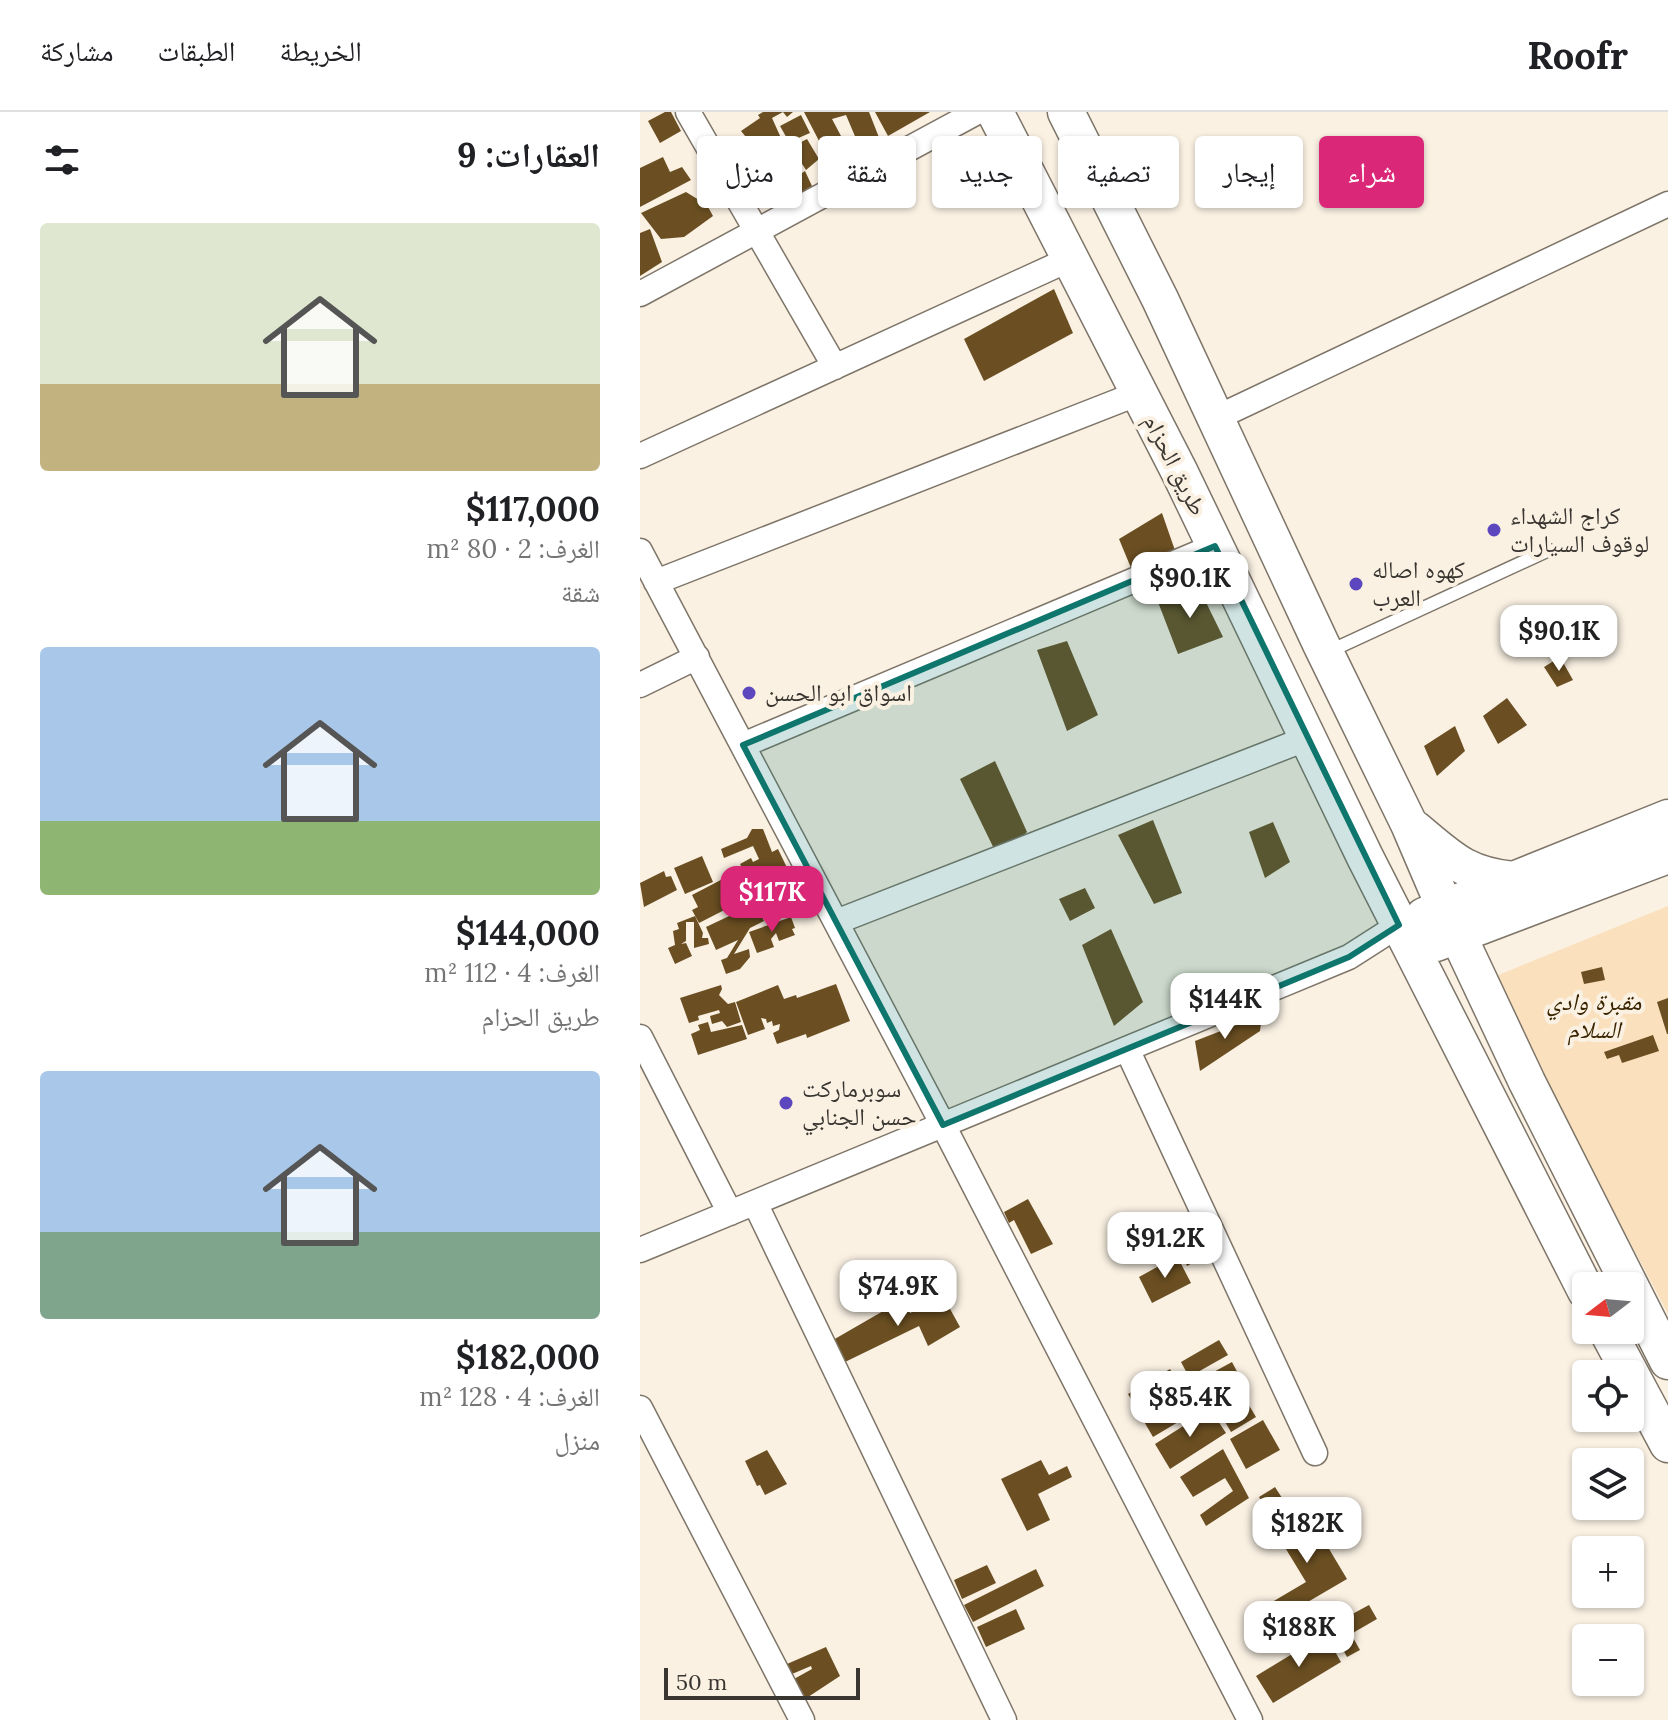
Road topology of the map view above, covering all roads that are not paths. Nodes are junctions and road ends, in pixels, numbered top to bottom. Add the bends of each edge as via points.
1 (688, 112) edge
2 (977, 112) edge
3 (995, 112) edge
4 (1066, 112) edge
5 (1668, 204) edge
6 (757, 231) junction
7 (1070, 259) junction
8 (640, 294) edge
9 (835, 367) junction
10 (1139, 393) junction
11 (1216, 418) junction
12 (640, 456) edge
13 (1215, 546) junction
14 (1549, 550) dead end
15 (640, 551) edge
16 (656, 582) junction
17 (1327, 652) junction
18 (697, 657) junction
19 (640, 685) edge
20 (1308, 738) junction
21 (743, 745) junction
22 (1668, 818) edge
23 (1409, 824) junction
24 (1668, 855) edge
25 (1513, 880) junction
26 (1452, 921) junction
27 (836, 922) junction
28 (1406, 938) junction
29 (640, 1037) edge
30 (1127, 1049) junction
31 (943, 1125) junction
32 (755, 1203) junction
33 (730, 1213) junction
34 (640, 1250) edge
35 (1576, 1272) edge
36 (1614, 1344) edge
37 (1668, 1361) edge
38 (640, 1408) edge
39 (1668, 1444) edge
40 (1315, 1453) dead end
41 (802, 1720) edge
42 (1004, 1720) edge
43 (1250, 1720) edge

1 - 6 street
2 - 6 street
3 - 7 main road, طريق الحزام
4 - 11 main road
5 - 11 street
6 - 8 street
6 - 9 street
7 - 9 street
7 - 10 main road, طريق الحزام
9 - 12 street
10 - 13 main road, طريق الحزام
10 - 16 street
11 - 17 main road
13 - 20 main road, طريق الحزام
13 - 21 street
14 - 17 lane
15 - 16 street
16 - 18 street
17 - 23 main road
18 - 19 street
18 - 21 street
20 - 27 street
20 - 28 main road, طريق الحزام
21 - 27 street
22 - 25 main road
23 - 25 main road via 1470,871
23 - 26 main road
24 - 26 main road
25 - 26 main road
26 - 28 main road
26 - 37 main road
27 - 31 street
28 - 30 street
28 - 35 main road, طريق الحزام
29 - 33 street
30 - 31 street
30 - 40 street
31 - 32 street
31 - 43 street
32 - 33 street
32 - 42 street
33 - 34 street
36 - 39 main road
38 - 41 street

